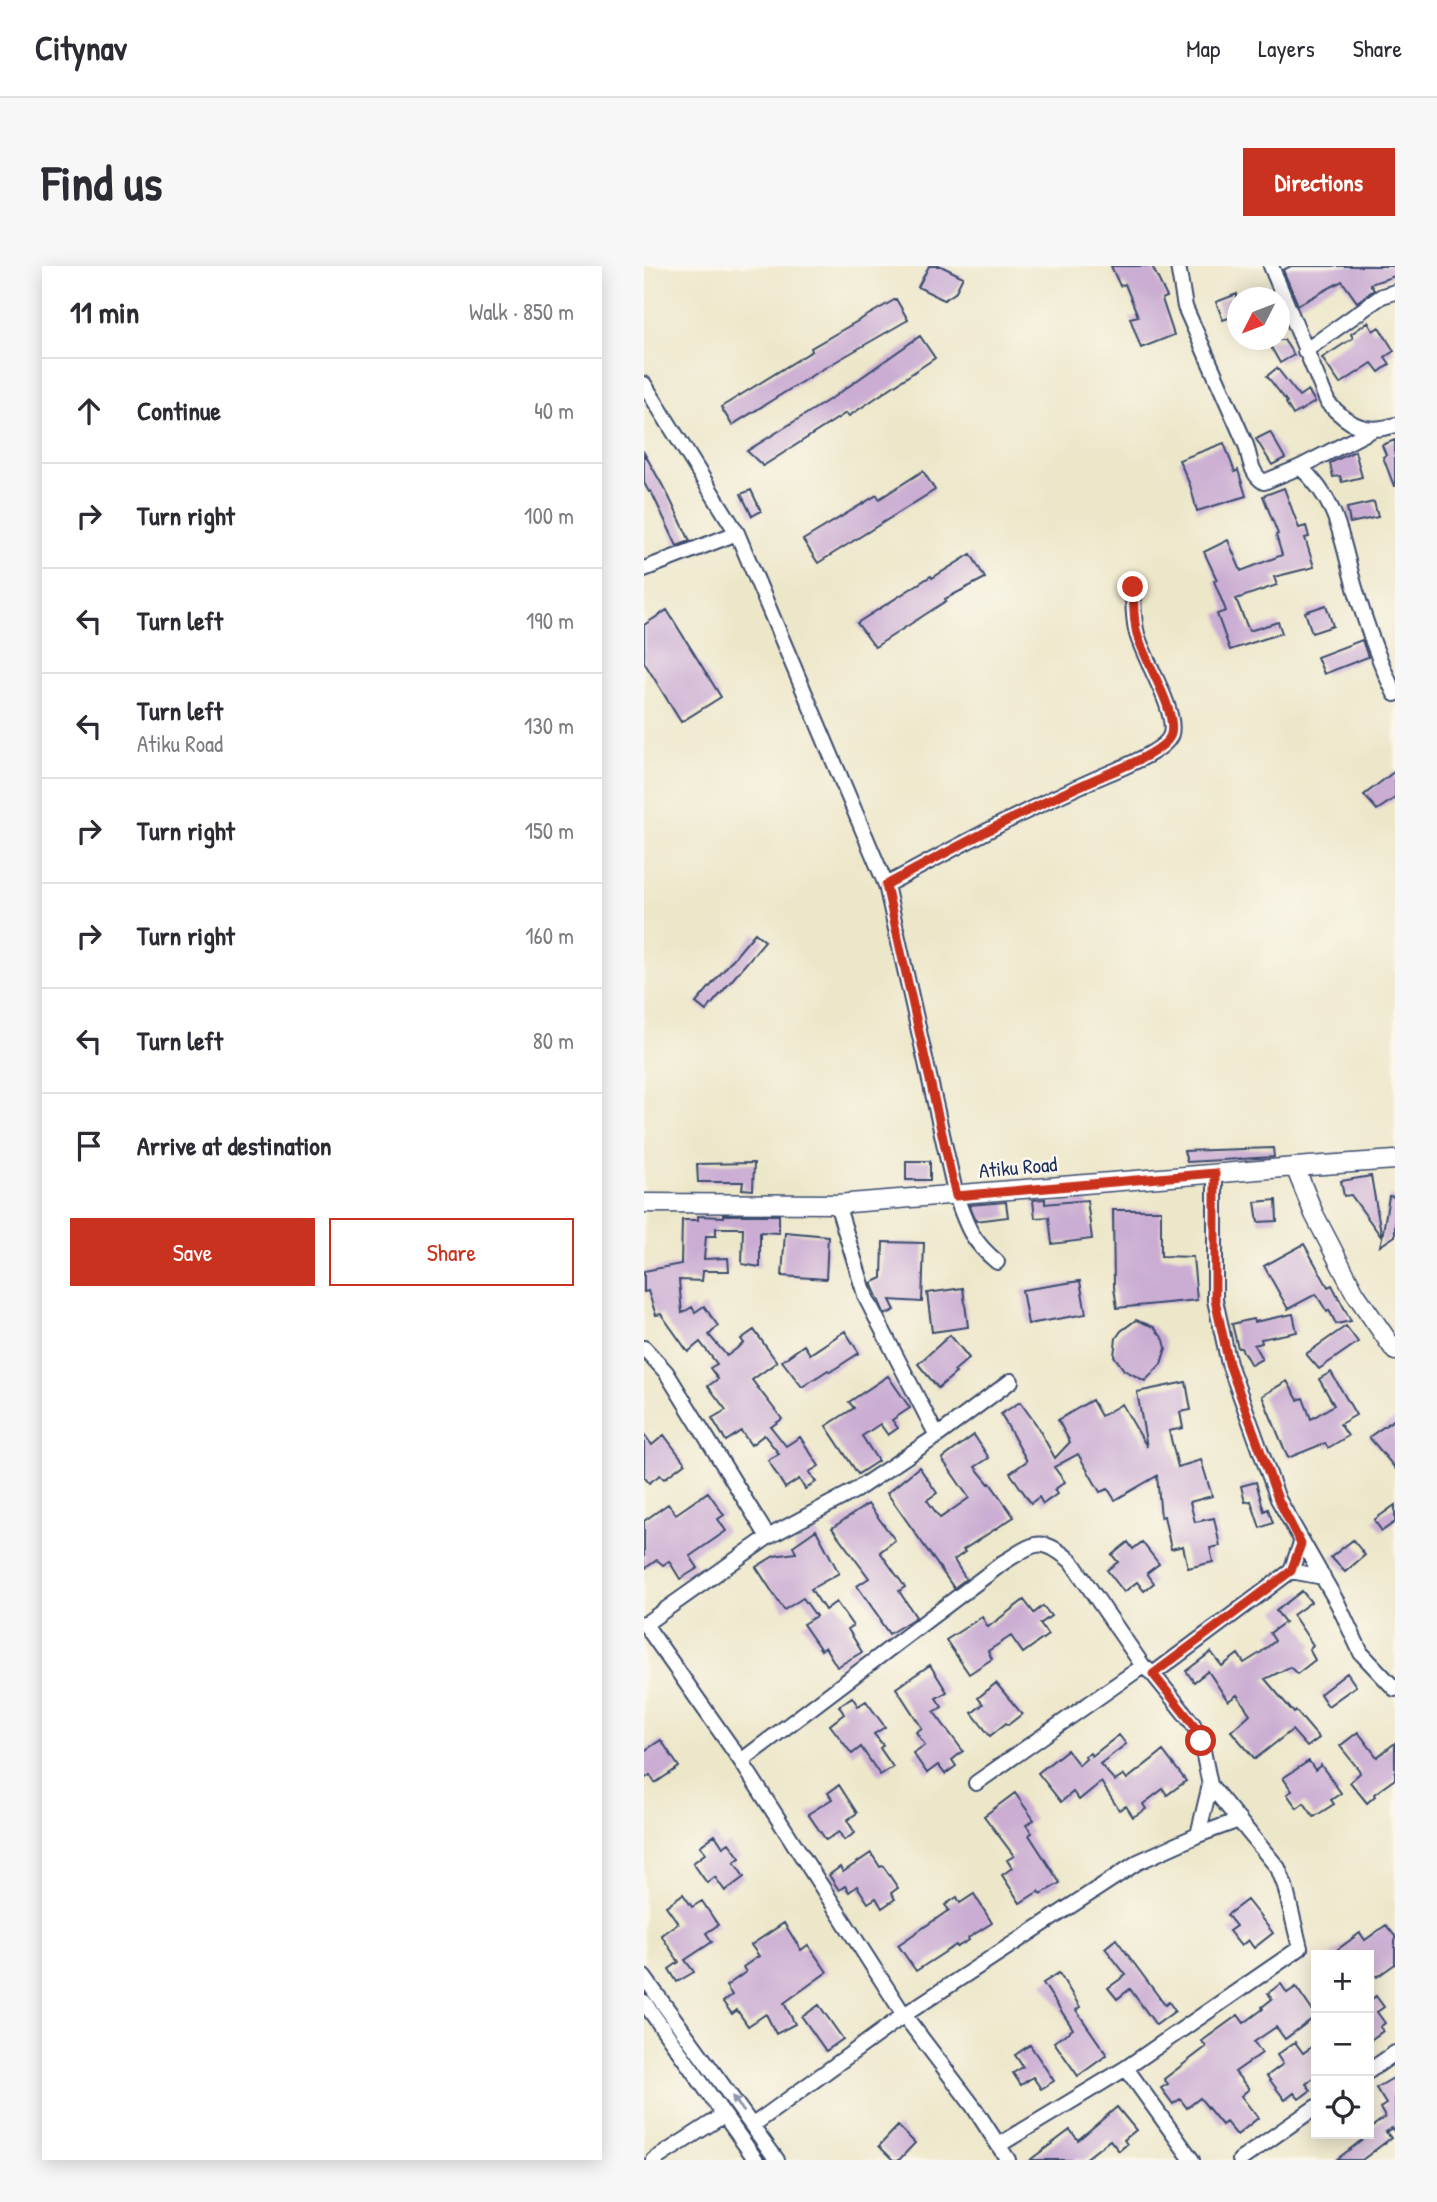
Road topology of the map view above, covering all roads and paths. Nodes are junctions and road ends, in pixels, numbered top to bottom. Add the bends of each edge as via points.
1 (1178, 266) edge
2 (1271, 266) edge
3 (1395, 292) edge
4 (1305, 351) junction
5 (644, 384) edge
6 (1395, 425) edge
7 (1372, 430) junction
8 (1300, 467) junction
9 (737, 533) junction
10 (644, 569) edge
11 (1133, 587) dead end
12 (1395, 694) edge
13 (886, 885) junction
14 (1395, 1160) edge
15 (1296, 1167) junction
16 (1215, 1173) junction
17 (956, 1196) junction
18 (644, 1203) edge
19 (837, 1204) junction
20 (997, 1262) dead end
21 (644, 1348) edge
22 (1395, 1351) edge
23 (1011, 1381) dead end
24 (937, 1436) junction
25 (768, 1537) junction
26 (1301, 1544) junction
27 (1291, 1571) junction
28 (1323, 1577) junction
29 (644, 1623) edge
30 (1148, 1670) junction
31 (1395, 1689) edge
32 (741, 1760) junction
33 (976, 1783) dead end
34 (1210, 1785) junction
35 (1239, 1820) junction
36 (1198, 1835) junction
37 (644, 1977) edge
38 (644, 2002) edge
39 (904, 2015) junction
40 (1395, 2053) edge
41 (1126, 2068) junction
42 (1374, 2068) edge
43 (1311, 2110) edge
44 (724, 2115) junction
45 (753, 2125) junction
46 (999, 2145) junction
47 (654, 2160) edge
48 (756, 2160) edge
49 (777, 2160) edge
50 (1008, 2160) edge
51 (1192, 2160) edge
52 (1240, 2160) edge

1 - 8 street via 1185,307 1257,478 1265,482
2 - 4 street
3 - 4 street via 1382,296
4 - 7 street via 1328,404 1348,421
5 - 9 street
6 - 7 street
7 - 8 street
8 - 12 street via 1329,505 1342,533 1363,612
9 - 10 street
9 - 13 street
11 - 13 street via 1137,633 1164,696 1171,736 1138,761 1063,792
13 - 17 street
14 - 15 street, Atiku Road
15 - 16 street, Atiku Road
15 - 22 street via 1314,1214 1355,1293
16 - 17 street, Atiku Road
16 - 26 street via 1215,1300 1229,1364 1278,1499
17 - 19 street, Atiku Road
17 - 20 street via 980,1248
18 - 19 street, Atiku Road
19 - 24 street via 866,1298
21 - 25 street via 666,1372
23 - 24 street
24 - 25 street via 856,1490
25 - 29 street
26 - 27 street
26 - 28 street
27 - 28 street
27 - 30 street
28 - 31 street via 1361,1653
29 - 32 street
30 - 32 street via 1070,1561 1046,1544 1033,1544
30 - 33 street
30 - 34 street via 1193,1724
32 - 39 street
34 - 35 street
34 - 36 street
35 - 36 street
35 - 41 street via 1278,1868 1300,1948
36 - 39 street via 1138,1862
45 -> 37 street
38 - 44 street
39 - 45 street
39 - 46 street
40 - 42 street
41 - 46 street
41 - 51 street
43 - 52 street
44 - 47 street
44 - 48 street
45 - 49 street
46 - 50 street

